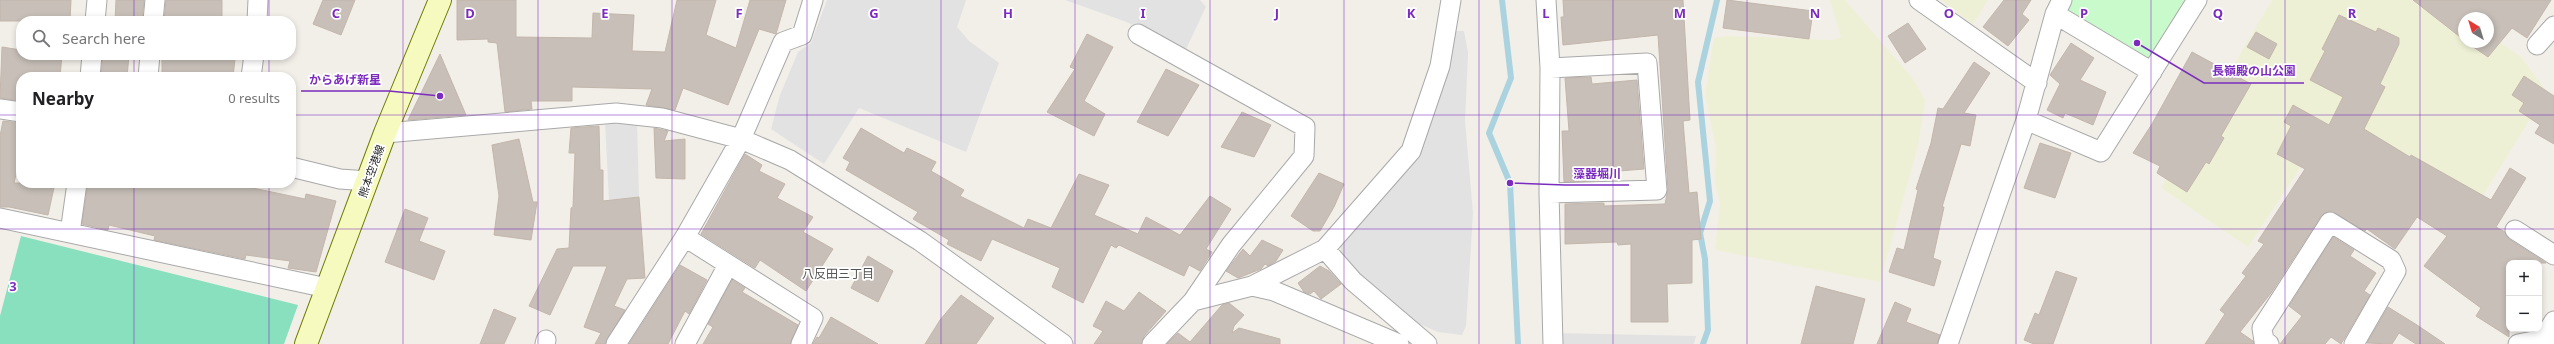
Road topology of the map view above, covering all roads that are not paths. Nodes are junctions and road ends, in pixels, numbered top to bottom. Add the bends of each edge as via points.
1 (96, 0) edge
2 (155, 0) edge
3 (258, 0) edge
4 (440, 0) edge
5 (813, 0) edge
6 (1451, 0) edge
7 (1546, 0) edge
8 (1919, 0) edge
9 (2197, 0) edge
10 (2059, 7) edge
11 (95, 16) edge
12 (153, 16) edge
13 (257, 16) edge
14 (2554, 26) edge
15 (1138, 34) dead end
16 (2537, 44) dead end
17 (92, 60) edge
18 (150, 60) edge
19 (253, 60) edge
20 (1550, 68) junction
21 (90, 72) edge
22 (148, 72) edge
23 (252, 72) edge
24 (2152, 72) junction
25 (2037, 82) junction
26 (0, 109) edge
27 (16, 111) edge
28 (2026, 120) junction
29 (385, 133) junction
30 (741, 139) junction
31 (296, 168) edge
32 (368, 181) junction
33 (76, 188) edge
34 (1549, 193) junction
35 (0, 218) edge
36 (2515, 230) dead end
37 (70, 233) junction
38 (685, 238) junction
39 (1325, 249) junction
40 (2554, 255) edge
41 (728, 265) junction
42 (1252, 286) junction
43 (327, 288) junction
44 (1193, 301) junction
45 (2554, 321) edge
46 (2546, 340) edge
47 (306, 344) edge
48 (616, 344) edge
49 (685, 344) edge
50 (801, 344) edge
51 (1063, 344) edge
52 (1152, 344) edge
53 (1399, 344) edge
54 (1427, 344) edge
55 (1553, 344) edge
56 (1948, 344) edge
57 (2269, 344) edge
58 (2354, 344) edge
59 (2518, 344) edge

1 - 11 street
2 - 12 street
3 - 13 street
4 - 29 main road, 熊本空港線
5 - 30 street via 802,35 783,42
6 - 39 street via 1440,66 1411,151
7 - 20 street
8 - 25 street
9 - 24 street
10 - 24 street
10 - 25 street
14 - 16 street
15 - 44 street via 1305,127 1304,156 1231,245
17 - 21 street
18 - 22 street
19 - 23 street
20 - 34 street
20 - 34 street via 1647,63 1657,190
24 - 28 street via 2101,152
25 - 28 street
26 - 27 street
28 - 56 street
29 - 30 street via 616,113 662,118
29 - 32 main road, 熊本空港線
30 - 38 street
30 - 51 street via 790,160 920,241
31 - 32 street via 340,179
32 - 43 main road, 熊本空港線
33 - 37 street
34 - 55 street
35 - 37 street
36 - 40 street
37 - 43 street
38 - 41 street
38 - 48 street
39 - 42 street
39 - 54 street via 1353,282
41 - 49 street
41 - 50 street via 813,318
42 - 44 street
42 - 53 street via 1274,291
43 - 47 main road, 熊本空港線
44 - 52 street
45 - 46 street
46 - 59 street
57 - 58 street via 2264,341 2262,328 2330,222 2391,260 2396,271

